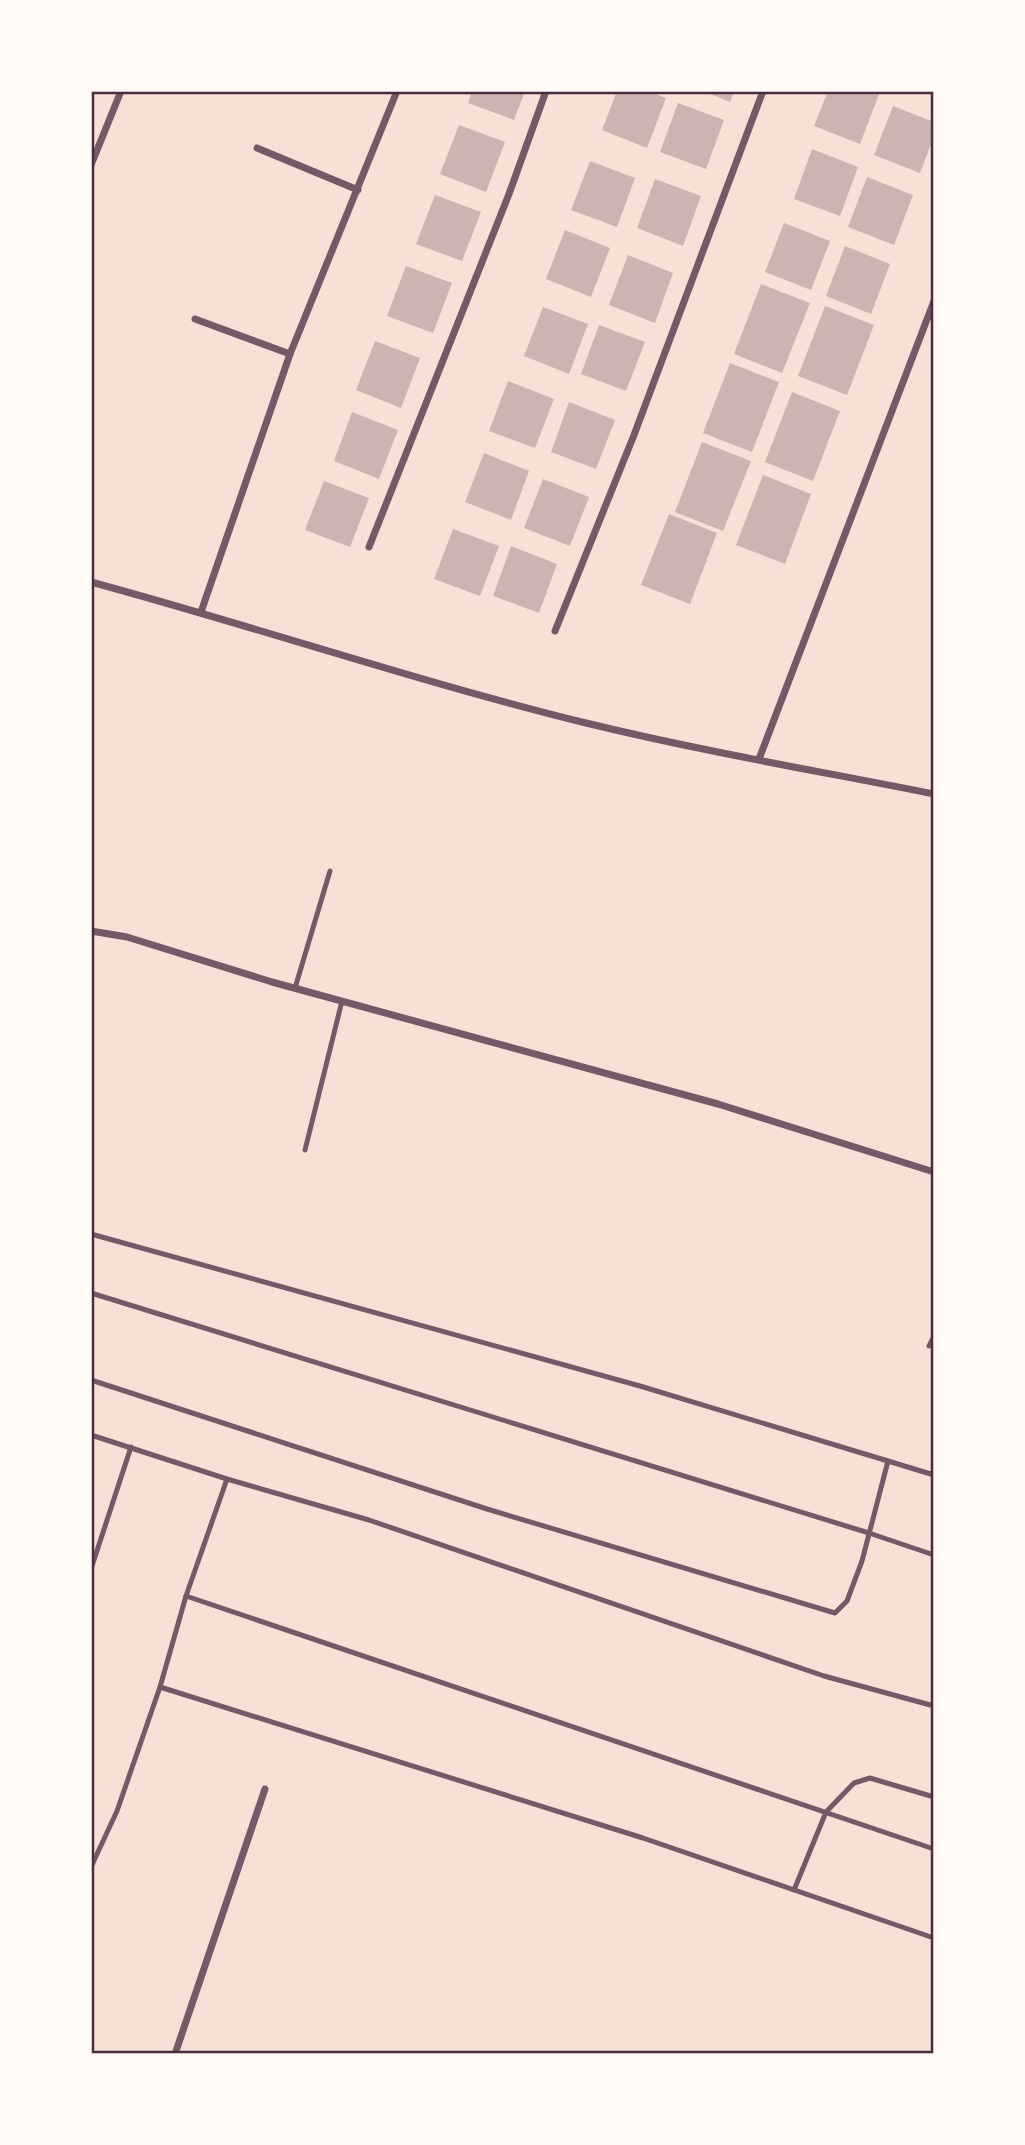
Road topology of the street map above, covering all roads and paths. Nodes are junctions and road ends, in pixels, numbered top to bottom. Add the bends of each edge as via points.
1 (121, 91) edge
2 (397, 91) edge
3 (546, 91) edge
4 (763, 91) edge
5 (257, 148) dead end
6 (91, 165) edge
7 (358, 190) junction
8 (934, 301) edge
9 (195, 319) dead end
10 (290, 354) junction
11 (369, 547) dead end
12 (91, 582) edge
13 (201, 612) junction
14 (555, 631) dead end
15 (759, 759) junction
16 (934, 794) edge
17 (330, 871) dead end
18 (91, 931) edge
19 (295, 988) junction
20 (342, 1001) junction
21 (305, 1150) dead end
22 (934, 1172) edge
23 (91, 1234) edge
24 (91, 1293) edge
25 (934, 1336) edge
26 (929, 1346) dead end
27 (91, 1380) edge
28 (91, 1435) edge
29 (131, 1447) junction
30 (888, 1461) junction
31 (934, 1475) edge
32 (227, 1479) junction
33 (869, 1533) junction
34 (934, 1555) edge
35 (91, 1569) edge
36 (186, 1596) junction
37 (160, 1687) junction
38 (934, 1706) edge
39 (265, 1788) dead end
40 (934, 1797) edge
41 (826, 1812) junction
42 (934, 1849) edge
43 (91, 1867) edge
44 (794, 1890) junction
45 (934, 1938) edge
46 (174, 2054) edge

1 - 6 street
2 - 7 street
3 - 11 street
4 - 14 street
5 - 7 street
7 - 10 street
8 - 15 street
9 - 10 street
10 - 13 street
12 - 13 street
13 - 15 street via 454,688 587,723
15 - 16 street
17 - 19 lane
18 - 19 street via 127,937
19 - 20 street
20 - 21 lane
20 - 22 street via 718,1104
23 - 30 lane via 640,1386
24 - 33 lane
25 - 26 lane
27 - 33 lane via 487,1509 835,1613 848,1601
28 - 29 lane
29 - 32 lane
29 - 35 lane
30 - 31 lane
30 - 33 lane
32 - 36 lane
32 - 38 lane via 369,1520 824,1676
33 - 34 lane
36 - 37 lane
36 - 41 lane
37 - 43 lane via 117,1811
37 - 44 lane
39 - 46 street
40 - 41 lane via 870,1778 854,1783
41 - 42 lane
41 - 44 lane
44 - 45 lane

